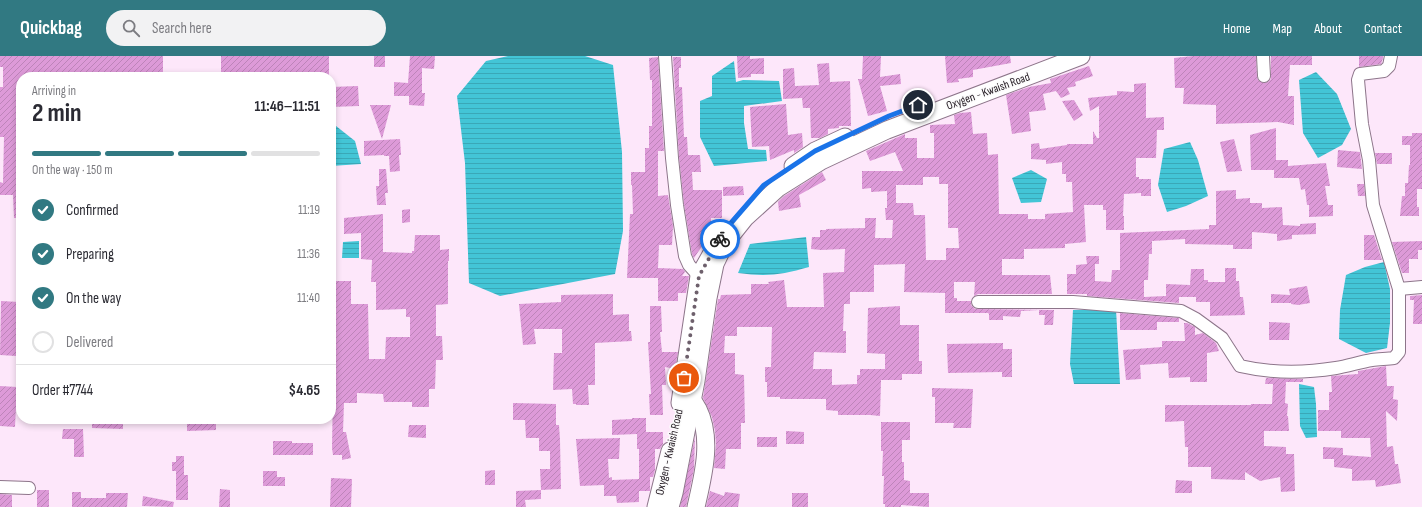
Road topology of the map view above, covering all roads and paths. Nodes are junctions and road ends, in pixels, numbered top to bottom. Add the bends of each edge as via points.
1 (665, 56) edge
2 (1052, 56) edge
3 (1081, 56) edge
4 (1263, 56) edge
5 (1391, 56) edge
6 (1264, 76) dead end
7 (699, 276) junction
8 (1422, 287) edge
9 (1400, 289) junction
10 (978, 302) dead end
11 (687, 396) junction
12 (0, 487) edge
13 (29, 488) dead end
14 (656, 507) edge
15 (670, 507) edge
16 (696, 507) edge

1 - 7 street via 677,205 685,256
2 - 7 main road, Oxygen - Kwaish Road via 889,116 815,151 764,185 724,231
3 - 11 main road, Oxygen - Kwaish Road via 887,130 821,161 778,188 744,218 725,243 715,264
4 - 6 street
5 - 9 street via 1384,71 1360,74 1358,80 1374,205
7 - 11 main road, Oxygen - Kwaish Road
8 - 9 street
9 - 10 street via 1398,352 1394,358 1335,368 1297,371 1240,366 1222,338 1181,311 1073,302
11 - 14 main road, Oxygen - Kwaish Road
11 - 15 main road, Oxygen - Kwaish Road
11 - 16 main road via 701,416 706,438 704,473
12 - 13 street

